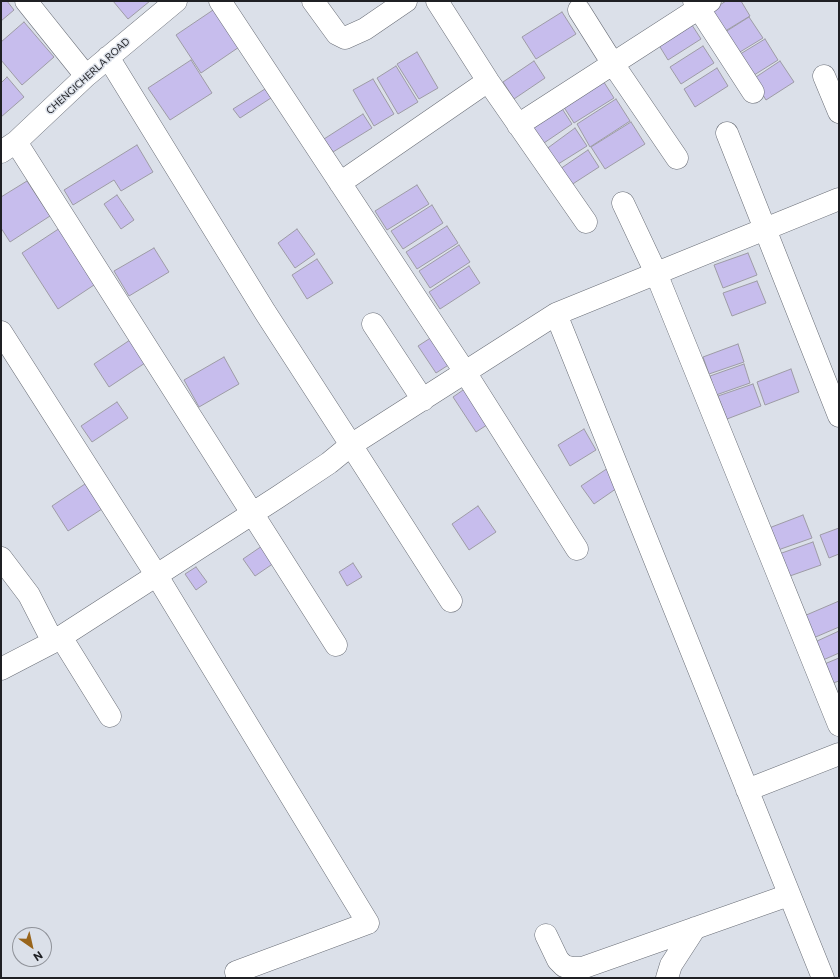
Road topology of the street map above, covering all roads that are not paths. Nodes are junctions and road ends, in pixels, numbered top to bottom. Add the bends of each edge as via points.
1 (26, 1) edge
2 (176, 1) edge
3 (220, 1) edge
4 (313, 1) edge
5 (406, 1) edge
6 (437, 1) edge
7 (701, 3) edge
8 (579, 10) dead end
9 (108, 57) junction
10 (613, 64) junction
11 (86, 76) junction
12 (824, 76) dead end
13 (488, 81) junction
14 (753, 92) dead end
15 (839, 112) edge
16 (518, 125) junction
17 (727, 133) dead end
18 (8, 147) edge
19 (677, 158) dead end
20 (340, 183) junction
21 (839, 199) edge
22 (623, 203) dead end
23 (586, 222) dead end
24 (765, 229) junction
25 (656, 273) junction
26 (556, 314) junction
27 (373, 324) dead end
28 (1, 332) edge
29 (465, 372) junction
30 (422, 400) junction
31 (839, 416) edge
32 (351, 445) junction
33 (253, 513) junction
34 (577, 549) dead end
35 (1, 558) edge
36 (157, 576) junction
37 (451, 602) dead end
38 (57, 640) junction
39 (336, 645) dead end
40 (1, 669) edge
41 (110, 716) dead end
42 (839, 725) edge
43 (839, 754) edge
44 (747, 790) junction
45 (789, 895) junction
46 (694, 928) junction
47 (546, 935) dead end
48 (238, 978) edge
49 (667, 978) edge
50 (823, 978) edge

1 - 11 street
2 - 9 street, CHENGICHERLA ROAD
3 - 20 street
4 - 5 street via 337,34 345,38 364,29
6 - 13 street
7 - 10 street
7 - 14 street
8 - 10 street
9 - 11 street, CHENGICHERLA ROAD
9 - 32 street via 265,312
10 - 16 street
10 - 19 street
11 - 18 street, CHENGICHERLA ROAD
12 - 15 street
13 - 16 street
13 - 20 street
16 - 23 street
17 - 24 street
18 - 33 street
20 - 29 street
21 - 24 street
22 - 25 street
24 - 25 street
24 - 31 street
25 - 26 street
25 - 42 street
26 - 29 street
26 - 44 street
27 - 30 street
28 - 36 street
29 - 30 street
29 - 34 street
30 - 32 street
32 - 33 street via 329,463
32 - 37 street
33 - 36 street
33 - 39 street
35 - 38 street via 29,595
36 - 38 street
36 - 48 street via 368,923 236,972
38 - 40 street
38 - 41 street
43 - 44 street
44 - 45 street
45 - 46 street
45 - 50 street
46 - 47 street via 582,968 564,966 558,960
46 - 49 street via 671,965

